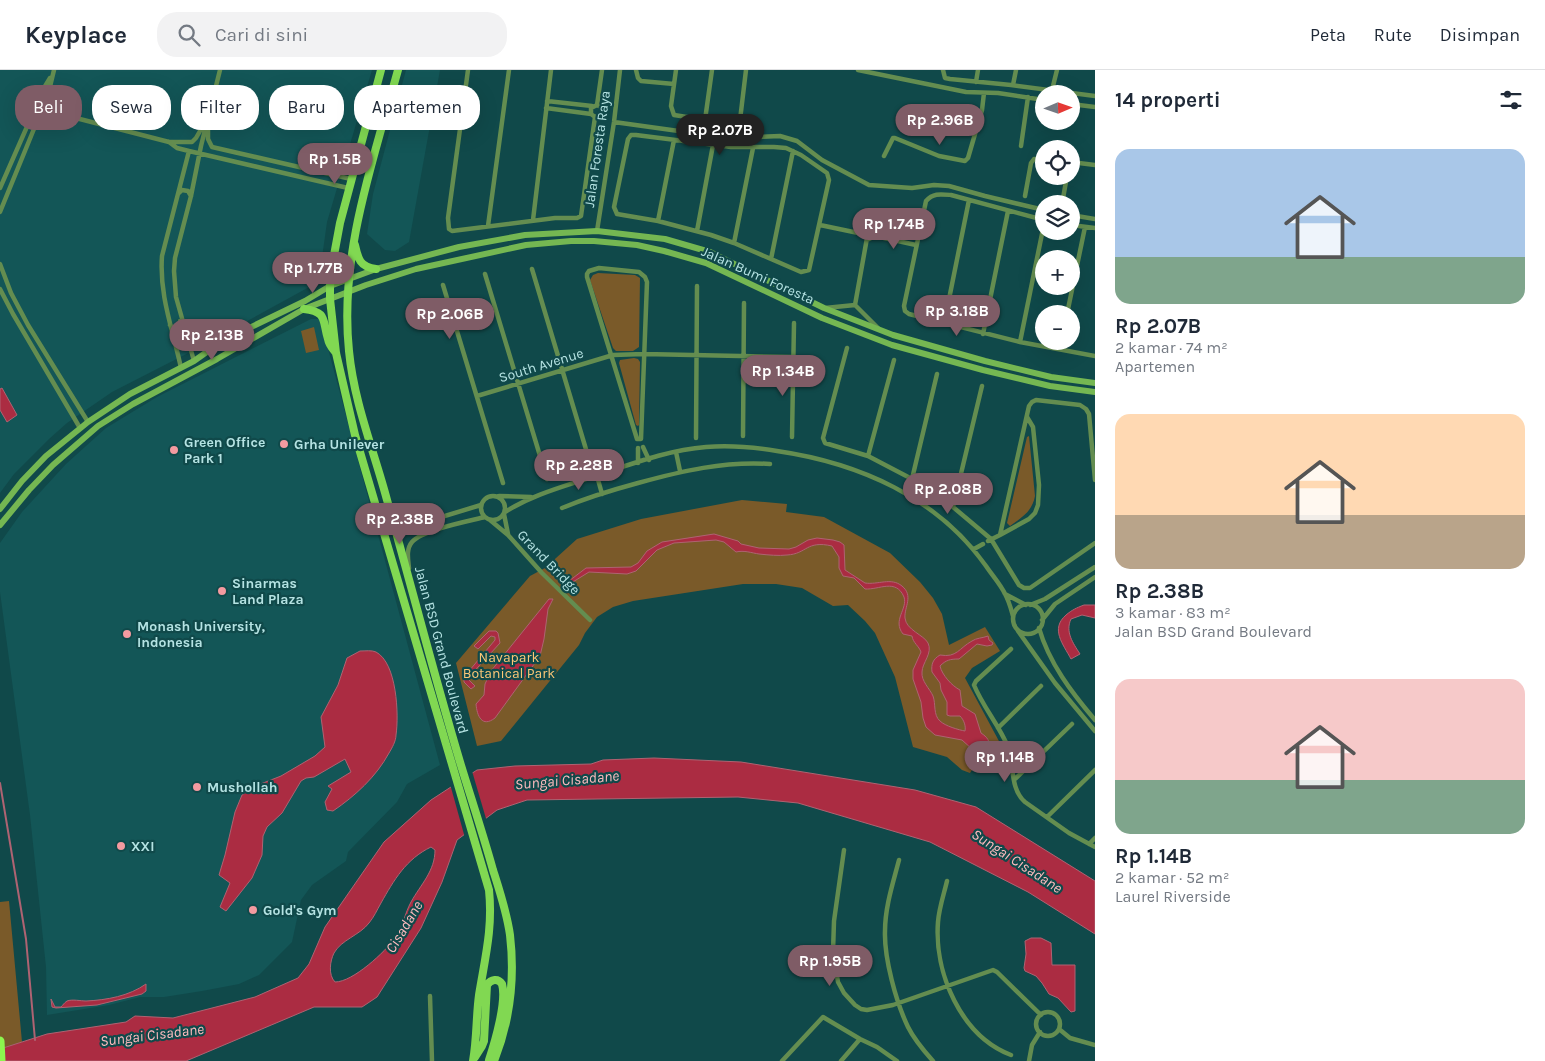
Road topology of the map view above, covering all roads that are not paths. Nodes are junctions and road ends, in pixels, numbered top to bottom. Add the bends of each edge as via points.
1 (220, 70) edge
2 (381, 70) edge
3 (398, 70) edge
4 (468, 70) edge
5 (509, 70) edge
6 (551, 70) edge
7 (602, 70) edge
8 (620, 70) edge
9 (636, 70) edge
10 (676, 70) edge
11 (712, 70) edge
12 (746, 70) edge
13 (860, 70) edge
14 (943, 70) edge
15 (978, 70) edge
16 (1016, 70) edge
17 (1056, 70) edge
18 (53, 72) edge
19 (883, 72) edge
20 (976, 82) junction
21 (674, 84) junction
22 (46, 85) edge
23 (50, 85) edge
24 (216, 85) edge
25 (1013, 85) junction
26 (1053, 85) edge
27 (1035, 88) edge
28 (984, 93) junction
29 (1080, 94) edge
30 (1095, 96) edge
31 (1028, 98) junction
32 (1035, 99) edge
33 (547, 101) junction
34 (1080, 105) edge
35 (595, 106) junction
36 (1095, 107) edge
37 (546, 108) junction
38 (602, 112) junction
39 (615, 112) junction
40 (593, 115) junction
41 (82, 120) edge
42 (705, 120) junction
43 (614, 122) junction
44 (26, 130) edge
45 (34, 130) edge
46 (200, 130) edge
47 (205, 130) edge
48 (208, 130) edge
49 (674, 140) junction
50 (169, 142) junction
51 (714, 145) junction
52 (1021, 146) dead end
53 (753, 148) junction
54 (189, 151) junction
55 (793, 151) junction
56 (199, 153) junction
57 (884, 156) dead end
58 (1035, 159) edge
59 (1080, 163) edge
60 (1095, 165) edge
61 (324, 173) junction
62 (351, 179) junction
63 (322, 183) junction
64 (0, 188) edge
65 (348, 188) junction
66 (179, 193) junction
67 (191, 196) junction
68 (1025, 196) dead end
69 (968, 200) junction
70 (1035, 208) edge
71 (1008, 211) junction
72 (0, 212) edge
73 (1080, 216) edge
74 (1035, 218) edge
75 (1095, 219) edge
76 (533, 220) junction
77 (658, 221) junction
78 (820, 225) junction
79 (488, 226) junction
80 (1080, 226) edge
81 (1085, 227) junction
82 (1095, 228) edge
83 (597, 231) junction
84 (697, 231) junction
85 (865, 236) junction
86 (876, 236) junction
87 (354, 240) junction
88 (1041, 240) edge
89 (734, 243) junction
90 (916, 245) junction
91 (710, 252) junction
92 (772, 259) junction
93 (706, 263) junction
94 (0, 264) edge
95 (376, 269) junction
96 (532, 269) dead end
97 (485, 274) dead end
98 (348, 278) junction
99 (443, 285) dead end
100 (330, 286) junction
101 (697, 286) dead end
102 (0, 289) edge
103 (348, 292) junction
104 (330, 299) junction
105 (744, 303) dead end
106 (855, 305) junction
107 (1069, 305) edge
108 (824, 308) junction
109 (304, 309) junction
110 (179, 310) junction
111 (794, 323) dead end
112 (170, 324) junction
113 (944, 324) junction
114 (880, 330) junction
115 (983, 334) junction
116 (1020, 342) junction
117 (1035, 345) edge
118 (847, 348) dead end
119 (1060, 350) edge
120 (336, 353) junction
121 (644, 354) junction
122 (697, 355) junction
123 (612, 356) junction
124 (743, 356) junction
125 (1095, 356) edge
126 (793, 357) junction
127 (194, 360) junction
128 (894, 360) dead end
129 (984, 361) junction
130 (181, 368) junction
131 (562, 370) junction
132 (983, 370) junction
133 (936, 374) dead end
134 (1095, 383) edge
135 (519, 384) junction
136 (982, 386) dead end
137 (1095, 392) edge
138 (70, 394) junction
139 (477, 396) junction
140 (63, 399) junction
141 (1027, 417) junction
142 (88, 422) junction
143 (80, 428) junction
144 (743, 436) dead end
145 (792, 437) dead end
146 (696, 438) dead end
147 (676, 452) junction
148 (868, 456) junction
149 (649, 460) junction
150 (638, 463) junction
151 (770, 464) dead end
152 (591, 466) dead end
153 (680, 471) junction
154 (597, 476) junction
155 (547, 479) dead end
156 (912, 479) junction
157 (1095, 480) edge
158 (504, 483) dead end
159 (602, 494) junction
160 (386, 495) junction
161 (496, 496) junction
162 (532, 496) junction
163 (482, 505) junction
164 (953, 507) junction
165 (562, 508) dead end
166 (0, 509) edge
167 (504, 513) junction
168 (454, 514) junction
169 (488, 518) junction
170 (436, 519) junction
171 (458, 524) junction
172 (0, 525) edge
173 (439, 529) junction
174 (508, 535) junction
175 (1000, 535) junction
176 (990, 540) junction
177 (1095, 543) edge
178 (983, 544) dead end
179 (974, 549) junction
180 (1095, 568) edge
181 (1095, 577) edge
182 (412, 589) junction
183 (1005, 594) junction
184 (1028, 605) junction
185 (1013, 616) junction
186 (590, 620) dead end
187 (1042, 621) junction
188 (1039, 628) junction
189 (1018, 631) junction
190 (1011, 649) dead end
191 (1041, 686) dead end
192 (1095, 720) edge
193 (1072, 724) dead end
194 (998, 728) junction
195 (1095, 731) edge
196 (1095, 770) edge
197 (1014, 780) junction
198 (1047, 817) junction
199 (1095, 838) edge
200 (1089, 844) junction
201 (1095, 847) edge
202 (844, 850) dead end
203 (899, 860) dead end
204 (947, 880) dead end
205 (948, 986) junction
206 (430, 996) dead end
207 (899, 1003) junction
208 (1041, 1015) junction
209 (1059, 1030) junction
210 (1040, 1032) junction
211 (860, 1040) junction
212 (0, 1041) edge
213 (1095, 1045) edge
214 (1011, 1055) dead end
215 (473, 1060) edge
216 (1, 1061) edge
217 (432, 1061) edge
218 (489, 1061) edge
219 (494, 1061) edge
220 (782, 1061) edge
221 (841, 1061) edge
222 (897, 1061) edge
223 (933, 1061) edge
224 (1030, 1061) edge

1 - 24 street
2 - 62 main road, Jalan BSD Grand Boulevard
3 - 87 main road, Jalan BSD Grand Boulevard
4 - 79 street via 448,224 452,231
5 - 79 street
6 - 33 street
7 - 35 street
8 - 39 street, Jalan Foresta Raya
9 - 21 street via 642,81
10 - 21 street
11 - 42 street
12 - 42 street via 740,120 732,124
13 - 19 street
14 - 20 street via 945,78
15 - 20 street
16 - 25 street
17 - 26 street
18 - 22 street
18 - 23 street
19 - 28 street via 966,92
20 - 25 street
21 - 42 street via 671,106 674,116
25 - 27 street
28 - 31 street
28 - 57 street via 982,110 965,160 939,156 895,138
29 - 30 street
31 - 32 street
31 - 52 street
33 - 35 street
33 - 37 street
34 - 36 street
35 - 38 street via 601,107
35 - 40 street
37 - 40 street
37 - 76 street
38 - 39 street
38 - 40 street via 601,115
39 - 43 street, Jalan Foresta Raya
40 - 76 street via 581,216
41 - 50 street
43 - 70 street via 729,138 780,136 797,141 822,160 869,185 949,186
43 - 83 street, Jalan Foresta Raya
44 - 64 street
45 - 72 street
46 - 50 street via 192,142
47 - 56 street
48 - 61 street via 212,147
49 - 51 street
49 - 77 street
49 - 77 street via 636,135 628,139 614,207 617,214
50 - 54 street
51 - 53 street
51 - 84 street
53 - 55 street via 774,147
53 - 89 street
54 - 56 street
54 - 66 street
55 - 78 street via 829,176
55 - 92 street
56 - 63 street
56 - 67 street
58 - 68 street via 1031,163
59 - 60 street
61 - 62 street
61 - 63 street via 326,179
62 - 65 main road, Jalan BSD Grand Boulevard
63 - 65 street
65 - 100 main road, Jalan BSD Grand Boulevard
66 - 67 street via 188,191
66 - 112 street via 162,256 164,300
67 - 110 street via 175,258 174,286
69 - 71 street
69 - 90 street via 943,194 930,196
69 - 113 street
71 - 74 street
71 - 115 street
73 - 75 street
76 - 79 street
77 - 84 street
78 - 85 street
78 - 92 street via 809,270 801,272
80 - 81 street
81 - 82 street
81 - 107 street
83 - 91 main road, Jalan Bumi Foresta via 665,239
83 - 95 main road, Jalan Bumi Foresta via 525,234 490,240
84 - 89 street
85 - 86 street via 872,239
85 - 86 street via 866,227 872,226
85 - 106 street
86 - 90 street
87 - 95 main road via 362,264
87 - 98 main road, Jalan BSD Grand Boulevard
88 - 116 street
89 - 92 street
90 - 113 street via 905,311
91 - 93 main road
91 - 108 main road, Jalan Bumi Foresta
93 - 103 main road, Jalan Bumi Foresta via 637,245 571,241 526,245 428,266
93 - 132 main road, Jalan Bumi Foresta via 850,330
94 - 138 street via 16,305
95 - 98 main road, Jalan Bumi Foresta
96 - 131 street
97 - 135 street
98 - 100 main road, Jalan Bumi Foresta
98 - 103 main road, Jalan BSD Grand Boulevard
99 - 139 street
100 - 104 main road, Jalan BSD Grand Boulevard
100 - 127 main road, Jalan Bumi Foresta
101 - 122 street
102 - 140 street
103 - 104 main road, Jalan Bumi Foresta
103 - 160 main road, Jalan BSD Grand Boulevard via 348,335 355,388
104 - 109 main road, Jalan Bumi Foresta
104 - 120 main road, Jalan BSD Grand Boulevard
105 - 124 street
106 - 108 street
106 - 114 street
108 - 114 main road, Jalan Bumi Foresta
109 - 120 main road via 315,310 324,317 328,340
109 - 172 main road, Jalan Bumi Foresta via 98,426 53,465
110 - 112 street via 180,326 174,328
110 - 127 street
111 - 126 street
112 - 130 street
113 - 115 street
114 - 129 main road, Jalan Bumi Foresta
115 - 116 street
116 - 117 street
118 - 148 street via 823,438 828,445
119 - 125 street
120 - 215 main road, Jalan BSD Grand Boulevard via 355,435 489,890 490,928
121 - 122 street, South Avenue
121 - 123 street, South Avenue
121 - 123 street via 639,439
121 - 123 street via 646,276 639,272 594,269 587,277
122 - 124 street, South Avenue
122 - 146 street
123 - 131 street, South Avenue
124 - 126 street, South Avenue
124 - 144 street
126 - 145 street
127 - 130 main road, Jalan Bumi Foresta
128 - 148 street
129 - 132 main road
129 - 134 main road, Jalan Bumi Foresta via 1051,377
130 - 142 main road, Jalan Bumi Foresta via 130,394
131 - 135 street, South Avenue
131 - 152 street
132 - 137 main road, Jalan Bumi Foresta via 1050,386
133 - 156 street
135 - 139 street, South Avenue
135 - 155 street
136 - 164 street
138 - 140 street
138 - 142 street
139 - 158 street
140 - 143 street
141 - 157 street via 1029,406 1036,400 1080,405 1086,409
141 - 175 street
141 - 175 street via 1033,427 1038,505 1029,519
142 - 143 main road, Jalan Bumi Foresta
143 - 166 main road, Jalan Bumi Foresta via 46,456
147 - 149 street
147 - 153 street
147 - 179 street via 733,446 804,455 849,467 896,487 922,503
148 - 156 street
149 - 150 street
149 - 150 street via 641,448
150 - 154 street
151 - 153 street via 730,464
153 - 159 street
154 - 159 street
154 - 162 street
156 - 164 street
159 - 165 street
160 - 170 street via 404,523 415,525
160 - 182 main road, Jalan BSD Grand Boulevard
161 - 162 street
161 - 163 street via 488,497
161 - 167 street via 504,502
162 - 167 street
163 - 168 street
163 - 169 street via 482,512
164 - 176 street
167 - 169 street via 499,519
167 - 174 street
168 - 170 street
168 - 171 street
169 - 171 street
169 - 174 street, Grand Bridge
170 - 173 street
171 - 173 street
173 - 182 street via 418,537 409,548
174 - 186 street, Grand Bridge
175 - 176 street
176 - 177 street via 1024,588 1030,588
178 - 179 street
179 - 183 street
180 - 184 street via 1045,599
181 - 187 street via 1055,604
182 - 219 main road, Jalan BSD Grand Boulevard via 508,927 512,972 510,1000
183 - 184 street
183 - 185 street
184 - 185 street via 1018,608
184 - 187 street via 1038,609
185 - 189 street
187 - 188 street
188 - 189 street via 1031,634
188 - 192 street via 1063,678
189 - 195 street
190 - 194 street via 974,685
191 - 194 street
193 - 197 street
194 - 197 street via 1008,747
196 - 198 street
197 - 198 street via 1019,797
198 - 200 street
199 - 200 street
200 - 201 street
202 - 207 street via 833,938 838,982 861,1010
203 - 207 street via 885,932 887,956
204 - 205 street via 938,936 939,958
205 - 207 street
205 - 208 street via 993,970
205 - 214 street via 964,1016 978,1032
206 - 217 street
207 - 223 street via 909,1029
208 - 209 street via 1048,1012 1056,1015 1060,1022
208 - 210 street via 1037,1022
209 - 210 street via 1050,1036
209 - 213 street via 1070,1038
210 - 224 street via 1032,1045
211 - 220 street via 823,1017
211 - 221 street
211 - 222 street
212 - 216 highway
215 - 218 main road via 484,1041 487,986 496,980 501,982 504,990

